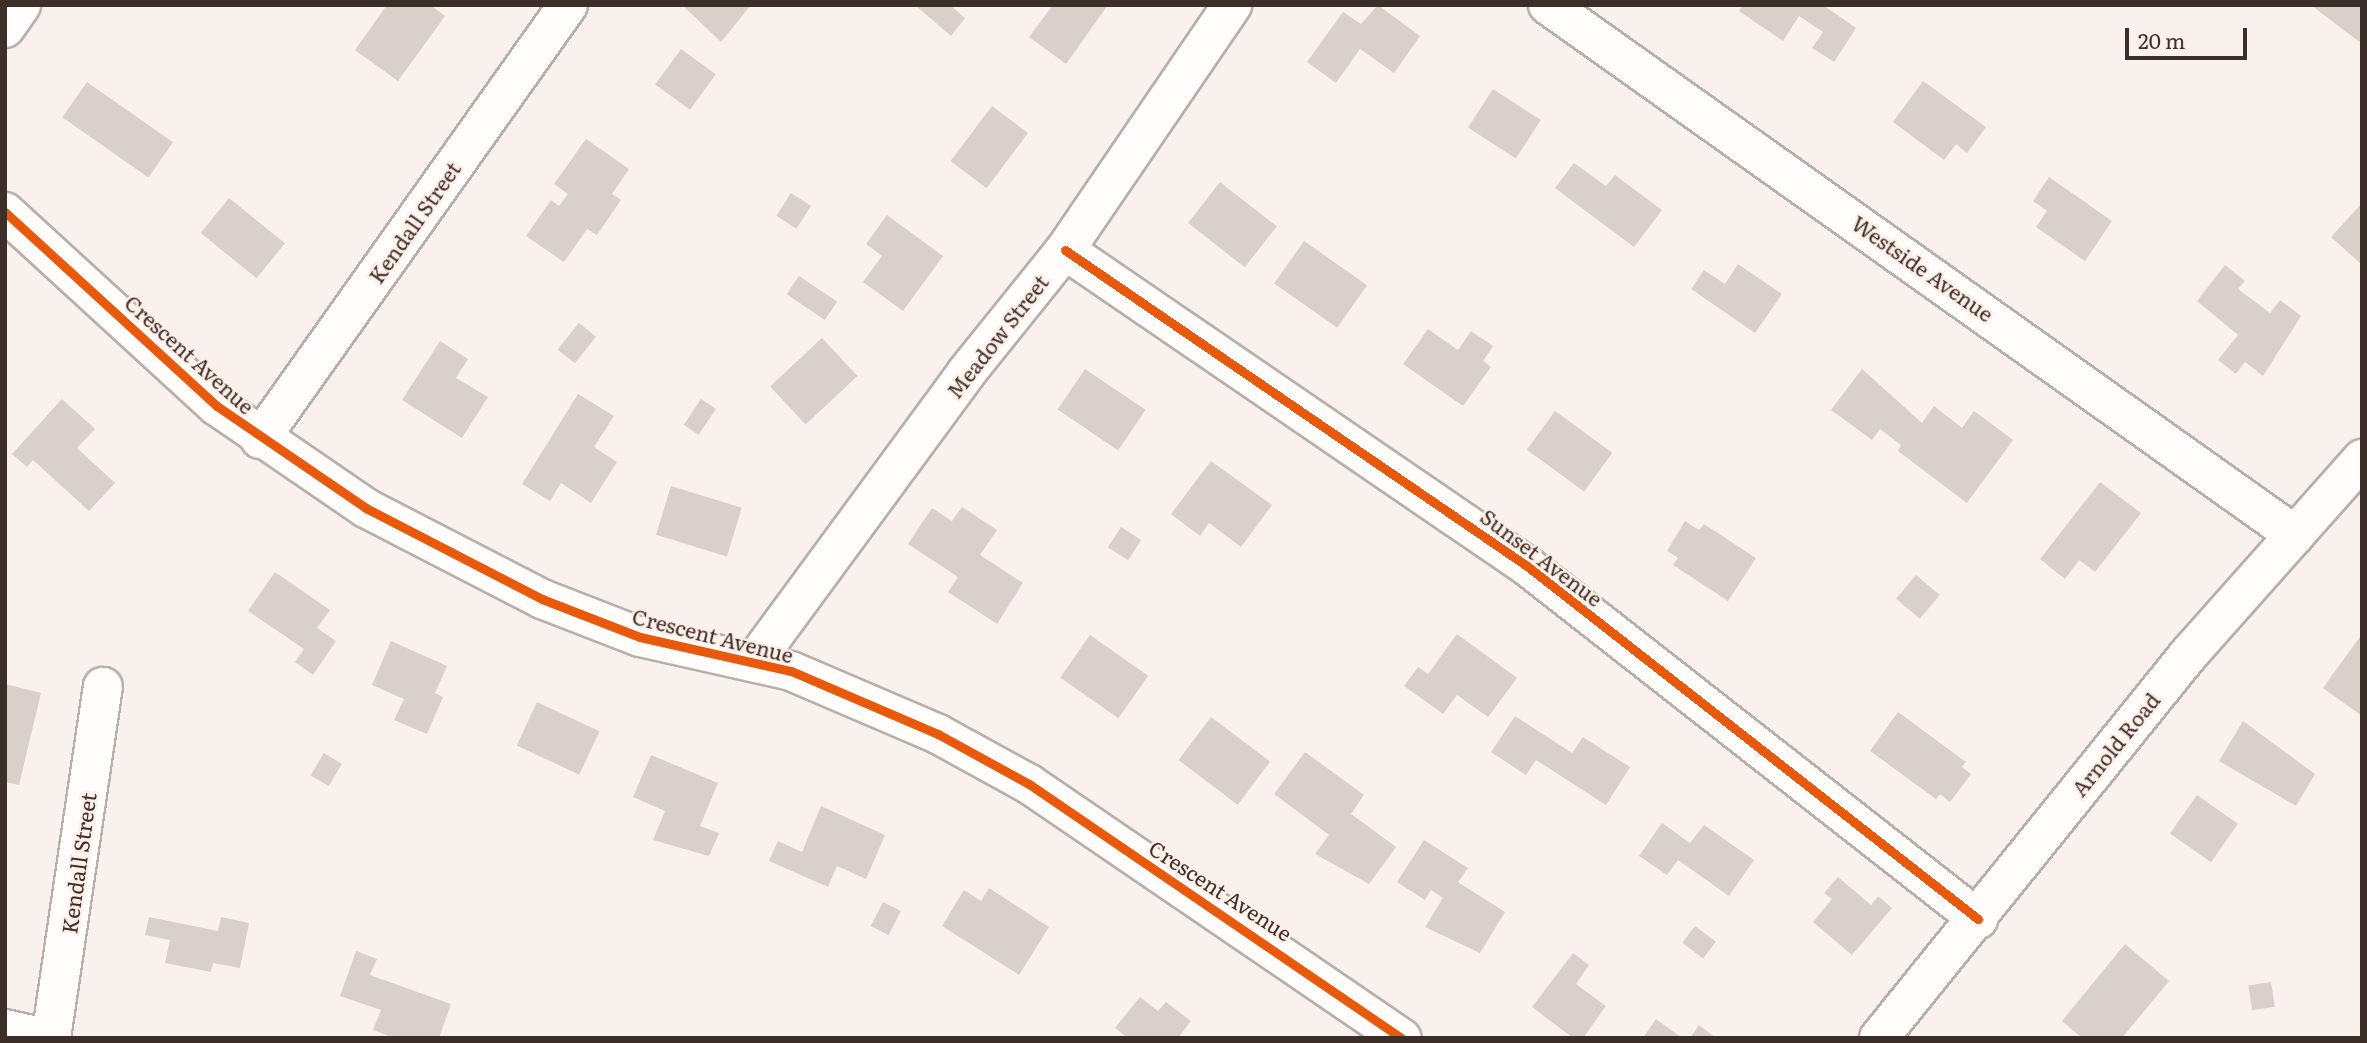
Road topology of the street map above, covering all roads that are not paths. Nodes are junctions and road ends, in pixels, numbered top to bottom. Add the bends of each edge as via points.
1 (21, 5) edge
2 (568, 5) edge
3 (1232, 5) edge
4 (1548, 5) edge
5 (5, 28) edge
6 (5, 212) edge
7 (1065, 250) junction
8 (260, 439) junction
9 (2362, 459) edge
10 (2295, 535) junction
11 (754, 662) junction
12 (103, 687) dead end
13 (1978, 919) junction
14 (5, 1029) edge
15 (45, 1038) edge
16 (51, 1038) edge
17 (1402, 1038) edge
18 (1878, 1038) edge

1 - 5 street
2 - 8 street, Kendall Street
3 - 7 street, Meadow Street
4 - 10 street, Westside Avenue
6 - 8 street, Crescent Avenue
7 - 11 street, Meadow Street via 966,373
7 - 13 street, Sunset Avenue via 1527,566
8 - 11 street, Crescent Avenue via 366,508 542,599 640,637
9 - 10 street, Arnold Road
10 - 13 street, Arnold Road via 2189,654
11 - 17 street, Crescent Avenue via 866,700 1028,784
12 - 16 street, Kendall Street
13 - 18 street, Arnold Road
14 - 15 street

